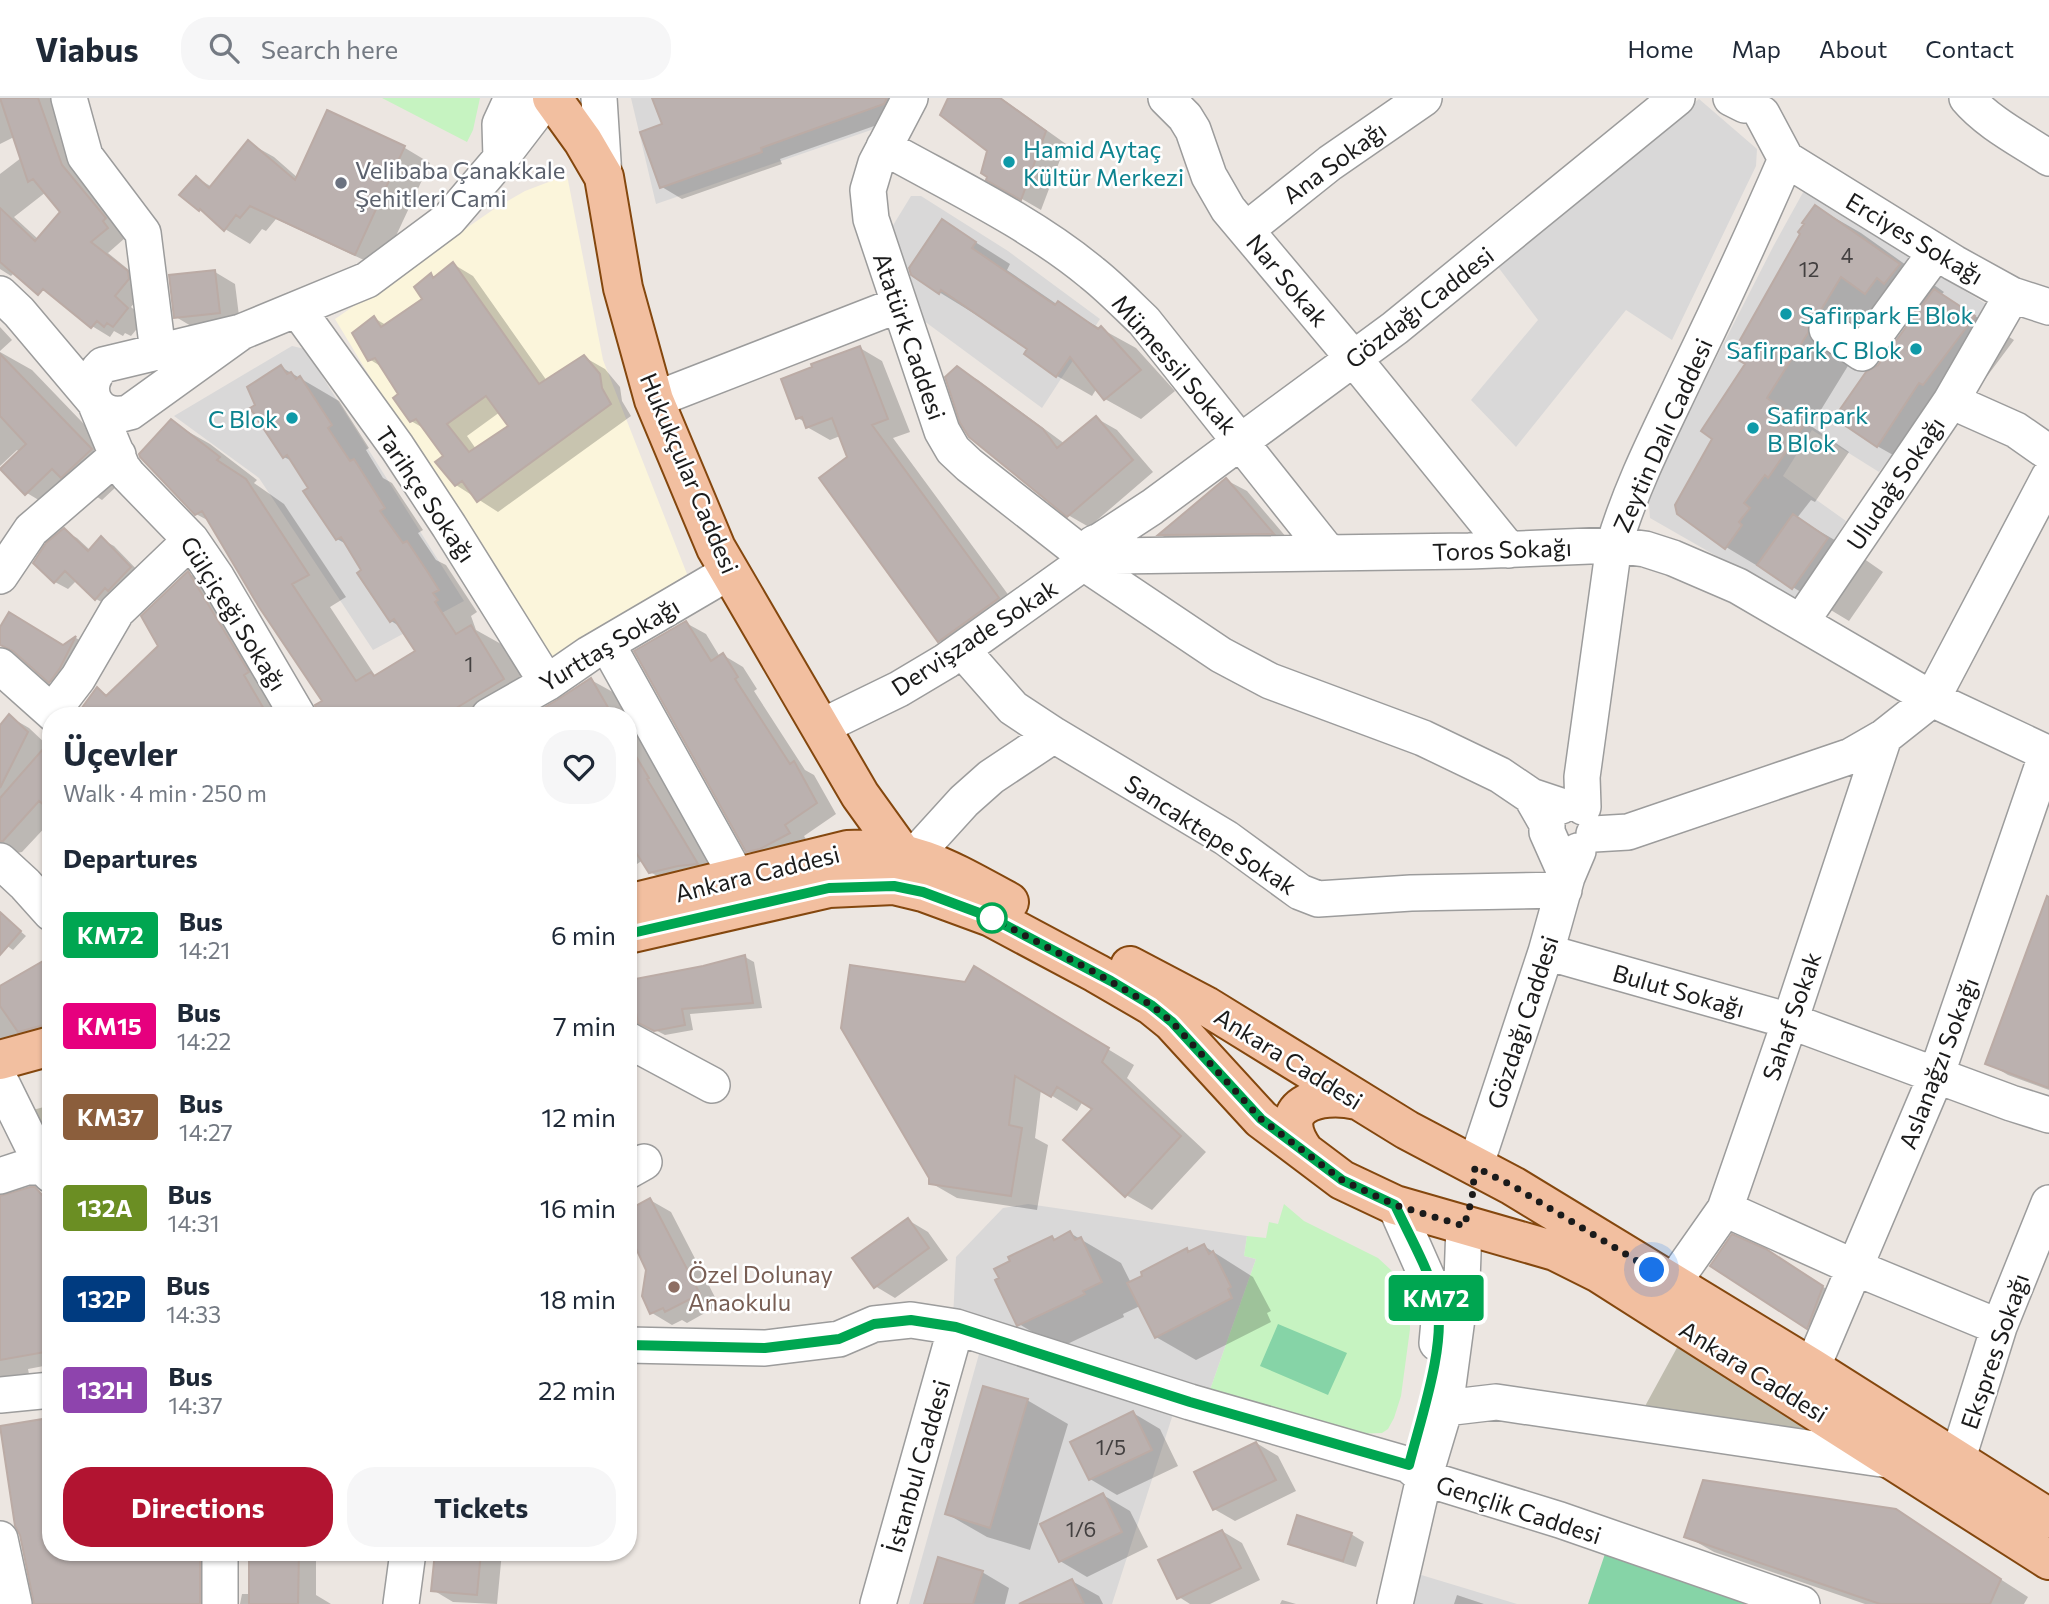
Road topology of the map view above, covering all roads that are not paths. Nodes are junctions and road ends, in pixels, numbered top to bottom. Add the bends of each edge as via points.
1 (69, 98) edge
2 (512, 98) edge
3 (550, 98) edge
4 (599, 98) edge
5 (910, 98) edge
6 (1166, 98) edge
7 (1424, 98) edge
8 (1677, 98) edge
9 (1967, 98) edge
10 (1751, 103) edge
11 (884, 147) junction
12 (2049, 158) edge
13 (1787, 159) junction
14 (497, 162) junction
15 (604, 177) junction
16 (1246, 230) junction
17 (1936, 252) junction
18 (2012, 295) junction
19 (9, 303) edge
20 (898, 305) junction
21 (2049, 307) edge
22 (298, 310) junction
23 (1827, 330) dead end
24 (241, 332) junction
25 (158, 352) junction
26 (1354, 359) junction
27 (119, 362) junction
28 (654, 400) junction
29 (1951, 401) junction
30 (94, 402) junction
31 (136, 407) junction
32 (1241, 441) junction
33 (2049, 453) edge
34 (118, 455) junction
35 (2049, 477) edge
36 (1152, 507) joint
37 (191, 540) junction
38 (1614, 545) junction
39 (1509, 550) junction
40 (1326, 551) junction
41 (1100, 555) junction
42 (729, 572) junction
43 (0, 576) edge
44 (1801, 622) junction
45 (607, 644) junction
46 (962, 650) junction
47 (0, 666) edge
48 (547, 683) junction
49 (1932, 699) junction
50 (46, 707) edge
51 (59, 707) edge
52 (293, 707) edge
53 (505, 707) edge
54 (821, 727) junction
55 (1054, 735) junction
56 (1884, 737) junction
57 (2048, 754) edge
58 (1566, 828) junction
59 (907, 854) junction
60 (0, 861) edge
61 (737, 877) junction
62 (637, 902) edge
63 (42, 903) edge
64 (637, 932) edge
65 (1546, 952) junction
66 (1790, 1021) junction
67 (637, 1045) edge
68 (42, 1051) edge
69 (42, 1073) edge
70 (1, 1076) edge
71 (1936, 1076) junction
72 (712, 1085) dead end
73 (1357, 1100) junction
74 (2049, 1115) edge
75 (1304, 1151) junction
76 (42, 1161) edge
77 (1475, 1167) junction
78 (42, 1170) edge
79 (0, 1176) edge
80 (2049, 1203) edge
81 (1395, 1205) junction
82 (1725, 1209) junction
83 (1464, 1226) junction
84 (1856, 1268) junction
85 (1673, 1283) junction
86 (956, 1327) junction
87 (1999, 1327) junction
88 (637, 1345) edge
89 (1812, 1368) junction
90 (42, 1391) edge
91 (0, 1395) edge
92 (1445, 1408) junction
93 (1957, 1461) junction
94 (1899, 1462) junction
95 (1417, 1472) junction
96 (2049, 1518) edge
97 (0, 1539) edge
98 (2049, 1560) edge
99 (220, 1561) edge
100 (407, 1561) edge
101 (14, 1604) edge
102 (220, 1604) edge
103 (401, 1604) edge
104 (878, 1604) edge
105 (1395, 1604) edge
106 (1802, 1604) edge

1 - 25 street via 85,156 143,233
2 - 14 street via 500,124
3 - 14 street
3 - 15 main road, Hukukçular Caddesi
4 - 15 street, Hukukçular Caddesi
5 - 11 street, Atatürk Caddesi
6 - 16 street, Nar Sokak via 1193,130 1218,195
7 - 16 street, Ana Sokağı via 1330,163
8 - 26 street, Gözdağı Caddesi
9 - 12 street
10 - 13 street
11 - 20 street, Atatürk Caddesi via 868,190 871,219
11 - 32 street, Mümessil Sokak via 1026,228 1091,272 1144,321
13 - 17 street, Erciyes Sokağı
13 - 38 street, Zeytin Dalı Caddesi via 1642,469
14 - 22 street via 449,219 367,280
15 - 28 main road, Hukukçular Caddesi via 623,288
16 - 26 street, Nar Sokak
17 - 18 street, Erciyes Sokağı
17 - 23 street via 1862,353
18 - 21 street, Erciyes Sokağı
18 - 29 street
19 - 27 street, Gülçiçeği Sokağı via 97,357
19 - 30 street, Gülçiçeği Sokağı
20 - 28 street
20 - 41 street, Atatürk Caddesi via 942,431 953,450 1055,531
22 - 24 street
22 - 48 street, Tarihçe Sokağı via 404,458
24 - 25 street
24 - 31 street
25 - 27 street
26 - 32 street, Gözdağı Caddesi
26 - 39 street, Nar Sokak
27 - 30 street via 103,366 93,378
27 - 31 street via 135,368 144,383
28 - 42 main road, Hukukçular Caddesi
29 - 33 street, Uludağ Sokağı via 2016,430
29 - 44 street, Uludağ Sokağı
30 - 31 street via 114,414
30 - 34 street, Gülçiçeği Sokağı
31 - 34 street
32 - 36 street, Gözdağı Caddesi
32 - 40 street, Mümessil Sokak
34 - 37 street, Gülçiçeği Sokağı via 128,475
34 - 43 street via 31,530
35 - 49 street
36 - 41 street, Dervişzade Sokak
37 - 51 street via 117,611
37 - 52 street, Gülçiçeği Sokağı
38 - 39 street, Toros Sokağı
38 - 44 street, Toros Sokağı via 1673,558 1738,586
38 - 58 street, Zeytin Dalı Caddesi
39 - 40 street, Toros Sokağı
40 - 41 street, Toros Sokağı
41 - 46 street, Dervişzade Sokak
41 - 58 street via 1159,613 1221,656 1270,681 1423,738 1500,775
42 - 45 street, Yurttaş Sokağı
42 - 54 main road, Hukukçular Caddesi
44 - 49 street, Toros Sokağı
45 - 48 street, Yurttaş Sokağı
45 - 61 street
46 - 54 street, Dervişzade Sokak via 899,689
46 - 55 street, Sancaktepe Sokak via 1013,708
47 - 50 street
48 - 53 street, Yurttaş Sokağı
49 - 56 street, Sancaktepe Sokak
49 - 57 street, Toros Sokağı
54 - 59 main road, Hukukçular Caddesi via 860,795
55 - 58 street, Sancaktepe Sokak via 1226,838 1318,900 1411,892
55 - 59 street via 991,777
56 - 58 street, Sancaktepe Sokak via 1851,756 1628,832
56 - 66 street, Sahaf Sokak
57 - 71 street, Aslanağzı Sokağı
58 - 65 street, Gözdağı Caddesi
59 - 61 main road, Ankara Caddesi via 874,848 848,850
59 - 73 main road, Ankara Caddesi via 937,863 1206,1006
60 - 63 street
61 - 62 main road, Ankara Caddesi
64 - 75 main road, Ankara Caddesi via 829,888 894,886 923,892 990,917 1151,1005 1261,1119
65 - 66 street, Bulut Sokağı
65 - 77 street, Gözdağı Caddesi
66 - 71 street, Bulut Sokağı
66 - 82 street, Sahaf Sokak
67 - 72 street
68 - 70 main road
69 - 70 main road
70 - 76 street
71 - 74 street, Bulut Sokağı
71 - 84 street, Aslanağzı Sokağı
73 - 75 main road via 1338,1096 1306,1104 1294,1117 1292,1129
73 - 77 main road, Ankara Caddesi
75 - 81 main road, Ankara Caddesi via 1342,1180
77 - 83 main road
77 - 85 main road, Ankara Caddesi
78 - 79 street via 27,1167
80 - 87 street, Ekspres Sokağı
81 - 83 main road, Ankara Caddesi
81 - 95 street via 1437,1300 1439,1321
82 - 84 street
82 - 85 street, Sahaf Sokak
83 - 92 street via 1462,1280
83 - 94 main road, Ankara Caddesi via 1555,1251 1599,1273
84 - 87 street
84 - 89 street, Aslanağzı Sokağı
85 - 89 main road, Ankara Caddesi
86 - 88 street, Gençlik Caddesi via 911,1320 874,1324 839,1339 765,1348
86 - 95 street, Gençlik Caddesi
86 - 104 street, İstanbul Caddesi
87 - 93 street, Ekspres Sokağı
89 - 93 main road, Ankara Caddesi
90 - 91 street
92 - 94 street via 1496,1402
92 - 95 street
93 - 96 main road, Ankara Caddesi
94 - 98 main road, Ankara Caddesi
95 - 105 street
95 - 106 street, Gençlik Caddesi
97 - 101 street
99 - 102 street
100 - 103 street

